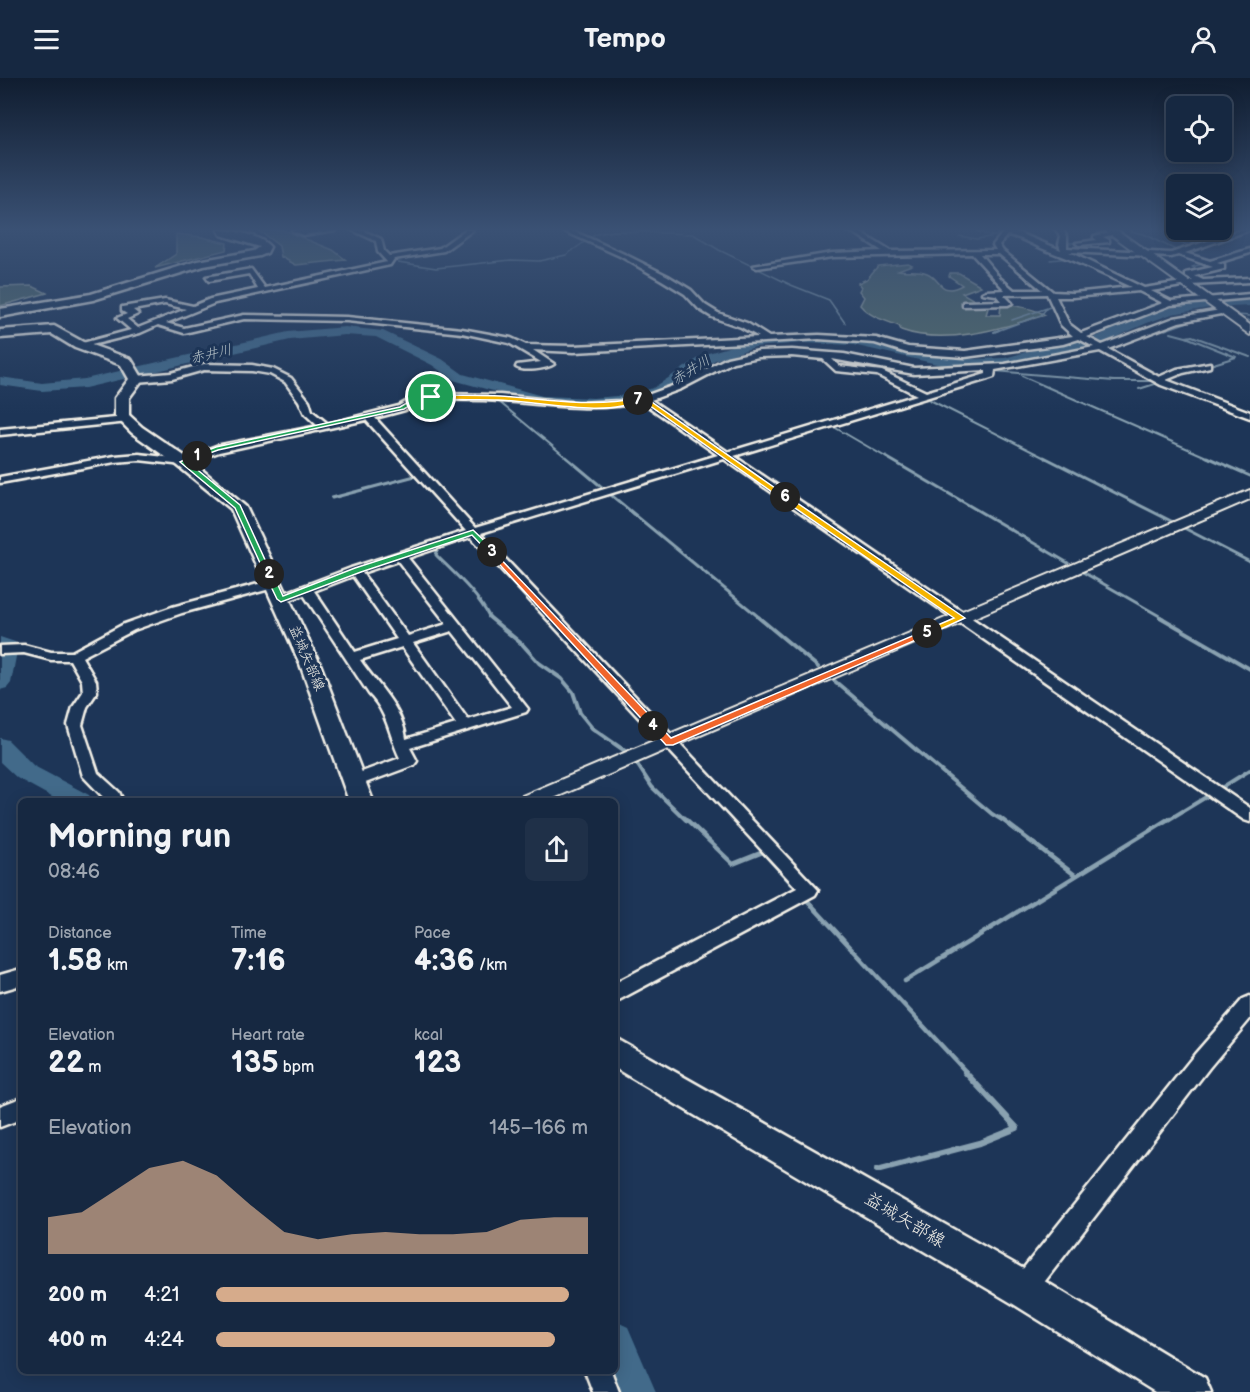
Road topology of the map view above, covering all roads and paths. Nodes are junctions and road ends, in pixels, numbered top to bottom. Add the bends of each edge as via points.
1 (111, 291) edge
2 (224, 291) edge
3 (262, 291) edge
4 (687, 291) edge
5 (1116, 291) edge
6 (1147, 291) edge
7 (1194, 291) edge
8 (997, 292) junction
9 (1011, 292) joint
10 (969, 293) dead end
11 (986, 293) dead end
12 (1050, 293) junction
13 (1250, 296) edge
14 (233, 298) junction
15 (1205, 299) junction
16 (986, 303) junction
17 (1170, 303) junction
18 (966, 304) dead end
19 (191, 308) junction
20 (1223, 311) junction
21 (0, 313) edge
22 (1114, 315) dead end
23 (1124, 319) junction
24 (159, 323) junction
25 (137, 331) junction
26 (1250, 331) edge
27 (0, 334) edge
28 (1081, 338) junction
29 (767, 339) junction
30 (517, 344) junction
31 (80, 345) junction
32 (1098, 348) junction
33 (813, 354) junction
34 (1207, 365) dead end
35 (520, 367) dead end
36 (990, 368) junction
37 (133, 372) junction
38 (1159, 380) junction
39 (925, 395) junction
40 (644, 399) junction
41 (1250, 415) edge
42 (369, 417) junction
43 (126, 420) junction
44 (326, 428) junction
45 (0, 432) edge
46 (725, 456) junction
47 (183, 462) junction
48 (0, 480) edge
49 (1250, 494) edge
50 (473, 532) junction
51 (400, 556) junction
52 (355, 571) junction
53 (307, 589) junction
54 (277, 592) junction
55 (961, 618) junction
56 (456, 625) junction
57 (404, 641) junction
58 (0, 650) edge
59 (75, 656) junction
60 (352, 658) junction
61 (465, 726) junction
62 (669, 742) junction
63 (402, 746) junction
64 (354, 781) junction
65 (114, 798) edge
66 (360, 798) edge
67 (536, 798) edge
68 (1250, 816) edge
69 (18, 978) edge
70 (0, 983) edge
71 (618, 991) edge
72 (1250, 1005) edge
73 (618, 1055) edge
74 (18, 1109) edge
75 (0, 1117) edge
76 (1023, 1289) junction
77 (599, 1374) edge
78 (606, 1392) edge
79 (1191, 1392) edge

1 - 21 main road
2 - 14 street
3 - 14 street
4 - 29 street via 702,307
5 - 12 street
6 - 17 street
7 - 15 highway
8 - 9 street
8 - 11 street
8 - 16 street via 1008,303
9 - 12 street
10 - 16 street
12 - 28 street via 1065,325
13 - 15 street
14 - 19 street
15 - 17 street
15 - 20 highway
16 - 18 street
17 - 23 street
19 - 24 street
19 - 25 street via 165,302 125,309 134,314 121,318
20 - 26 highway
20 - 32 street via 1177,320
22 - 23 street
23 - 28 street
24 - 25 street
24 - 30 street via 184,331 244,317 347,319 462,331
25 - 31 street
27 - 31 main road via 54,330
28 - 29 street via 955,355 895,348 876,341
28 - 32 street
29 - 30 street via 574,349
30 - 35 street via 550,364
31 - 37 main road
32 - 36 street
32 - 38 street
33 - 36 street via 914,370
33 - 39 street via 826,357 836,368 879,373
33 - 40 street via 775,352 738,358
34 - 38 street
36 - 39 street via 991,375
37 - 43 main road via 120,399
37 - 44 street via 172,376 204,367 273,372 288,380 304,401 304,407
38 - 41 street
39 - 46 street
40 - 42 street via 578,406 449,395 414,401
40 - 46 street
42 - 44 street
42 - 50 street
43 - 45 street
43 - 47 main road, 益城矢部線
44 - 47 street via 216,449
46 - 50 street
46 - 55 street
47 - 48 street via 115,459
47 - 54 main road, 益城矢部線 via 238,507
49 - 55 street
50 - 51 street
50 - 62 street
51 - 52 street
51 - 56 street
52 - 53 street
52 - 57 street
53 - 54 street
53 - 60 street
54 - 59 street via 177,610 129,627
54 - 64 main road, 益城矢部線 via 314,674
55 - 62 street
55 - 68 street
56 - 57 street
56 - 61 street via 521,708
57 - 60 street
57 - 61 street
58 - 59 street
59 - 65 street via 89,681 90,693 80,707 75,725 91,776
60 - 63 street via 385,702
61 - 63 street
62 - 67 street
62 - 71 street via 809,890
63 - 64 street via 409,761
64 - 66 main road, 益城矢部線
69 - 70 street
72 - 76 street
73 - 76 main road, 益城矢部線
74 - 75 street
76 - 79 main road, 益城矢部線
77 - 78 street

